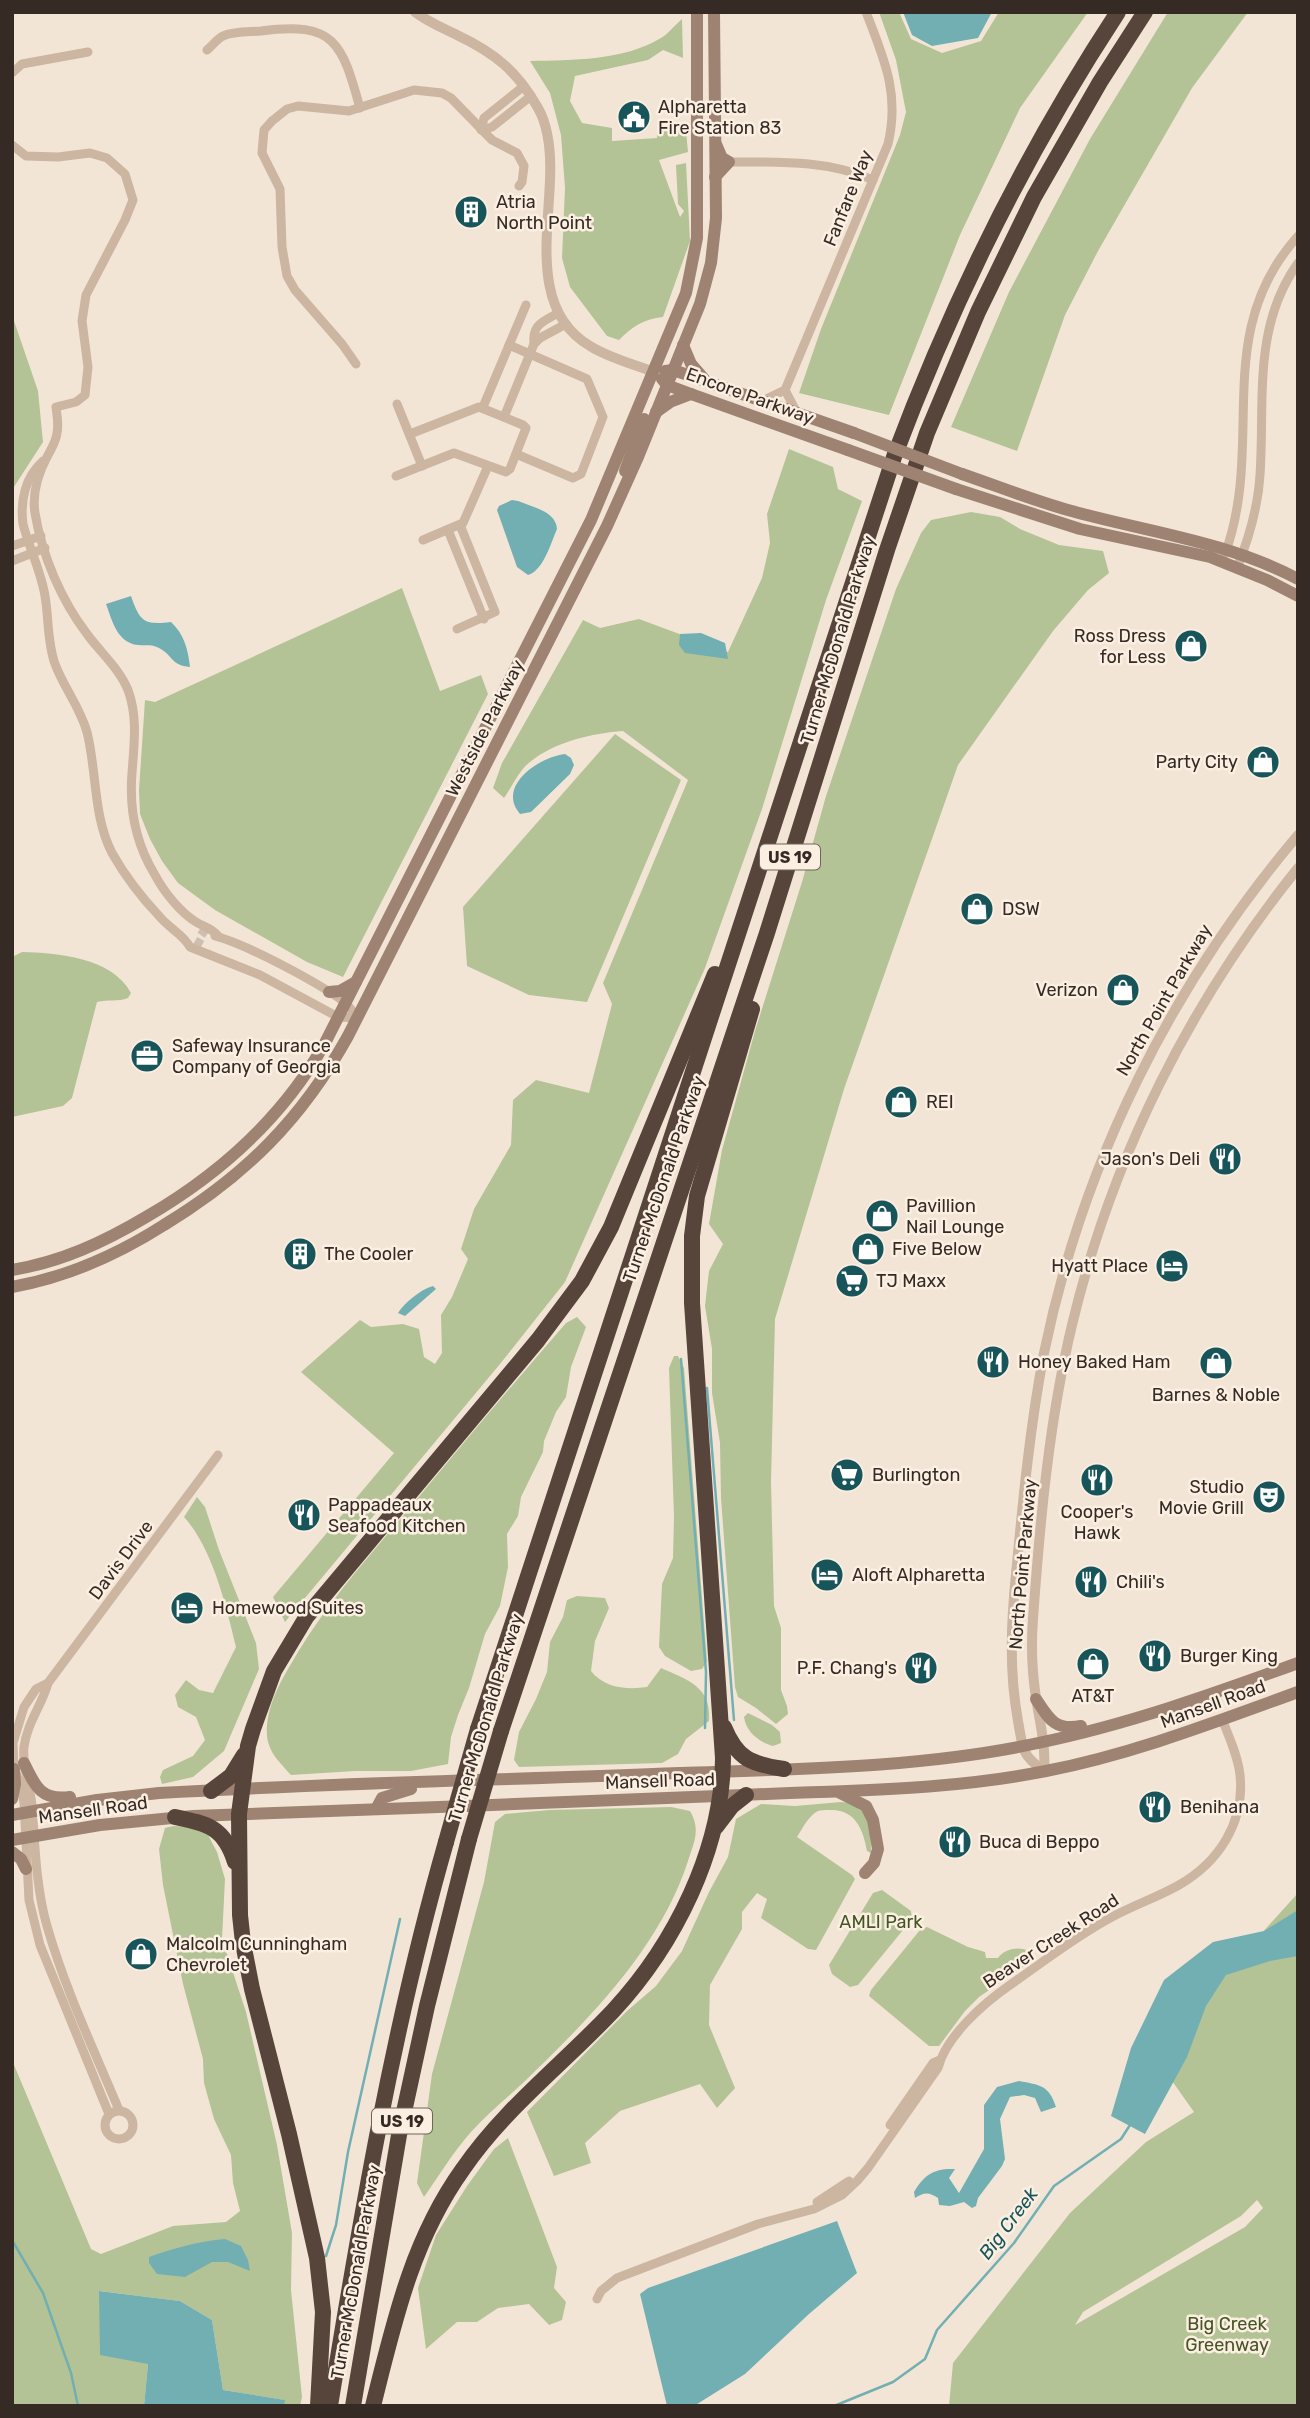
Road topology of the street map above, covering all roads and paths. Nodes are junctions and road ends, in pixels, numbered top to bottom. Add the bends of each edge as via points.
1 (415, 12) edge
2 (696, 12) edge
3 (714, 12) edge
4 (866, 12) edge
5 (1118, 12) edge
6 (1145, 12) edge
7 (207, 50) dead end
8 (88, 52) dead end
9 (12, 73) edge
10 (524, 86) junction
11 (531, 96) junction
12 (503, 103) junction
13 (360, 108) junction
14 (512, 111) junction
15 (481, 130) junction
16 (715, 136) junction
17 (12, 145) edge
18 (729, 162) junction
19 (715, 177) junction
20 (873, 180) junction
21 (519, 186) dead end
22 (1298, 236) edge
23 (1298, 263) edge
24 (526, 305) dead end
25 (558, 313) junction
26 (566, 324) junction
27 (534, 344) junction
28 (509, 345) junction
29 (684, 345) junction
30 (530, 354) junction
31 (356, 364) dead end
32 (673, 370) junction
33 (654, 372) junction
34 (707, 382) junction
35 (667, 384) junction
36 (785, 390) junction
37 (691, 394) junction
38 (760, 401) junction
39 (397, 404) dead end
40 (483, 407) junction
41 (656, 412) junction
42 (798, 414) junction
43 (505, 416) junction
44 (410, 434) junction
45 (516, 454) junction
46 (46, 458) junction
47 (422, 466) junction
48 (488, 466) junction
49 (396, 476) dead end
50 (622, 494) junction
51 (460, 525) junction
52 (448, 530) junction
53 (41, 536) junction
54 (423, 540) dead end
55 (27, 541) junction
56 (12, 546) edge
57 (45, 548) junction
58 (1227, 549) junction
59 (32, 554) junction
60 (1243, 554) junction
61 (12, 561) edge
62 (1222, 562) junction
63 (1237, 568) junction
64 (1298, 579) edge
65 (1298, 596) edge
66 (484, 619) junction
67 (457, 629) dead end
68 (1298, 835) edge
69 (1298, 868) edge
70 (741, 922) junction
71 (766, 933) junction
72 (356, 982) junction
73 (328, 992) junction
74 (345, 1003) junction
75 (338, 1017) junction
76 (357, 1018) junction
77 (12, 1270) edge
78 (12, 1287) edge
79 (218, 1455) dead end
80 (1020, 1528) junction
81 (1042, 1530) junction
82 (1298, 1663) edge
83 (48, 1683) junction
84 (1298, 1692) edge
85 (1036, 1699) junction
86 (720, 1718) junction
87 (1222, 1719) junction
88 (17, 1725) junction
89 (1113, 1725) junction
90 (28, 1727) junction
91 (1044, 1742) junction
92 (248, 1746) junction
93 (1023, 1746) junction
94 (19, 1766) edge
95 (784, 1769) junction
96 (1044, 1771) junction
97 (723, 1772) junction
98 (435, 1782) junction
99 (241, 1790) junction
100 (211, 1791) junction
101 (837, 1792) junction
102 (746, 1795) junction
103 (719, 1796) junction
104 (118, 1797) junction
105 (12, 1799) edge
106 (376, 1809) junction
107 (23, 1813) edge
108 (239, 1814) junction
109 (175, 1817) junction
110 (713, 1832) junction
111 (24, 1838) edge
112 (12, 1852) edge
113 (26, 1870) junction
114 (865, 1873) dead end
115 (240, 1874) junction
116 (118, 2110) junction
117 (109, 2114) junction
118 (597, 2299) dead end
119 (318, 2406) edge
120 (330, 2406) edge
121 (353, 2406) edge
122 (373, 2406) edge

1 - 10 street, Encore Parkway via 499,58
2 - 33 main road, Westside Parkway via 697,238 685,293
3 - 16 main road, Westside Parkway
4 - 20 street, Fanfare Way via 886,66 893,103 888,144
5 - 70 highway, Turner McDonald Parkway / US 19 via 1014,186 931,362 878,504
6 - 71 highway, Turner McDonald Parkway / US 19 via 1034,197 943,394 899,512
7 - 13 street via 224,35 284,28 314,30 342,53
8 - 9 street via 22,64
10 - 11 street, Encore Parkway
10 - 12 street
11 - 14 street
11 - 25 street, Encore Parkway via 550,148 547,269
12 - 14 street
12 - 15 street via 484,118
13 - 15 street via 414,90 431,90 451,98
13 - 31 street via 287,109 264,130 262,142 262,153 280,189 287,276
14 - 15 street
15 - 21 street via 517,153 524,174
16 - 18 main road via 722,158
16 - 19 main road, Westside Parkway
17 - 46 street via 26,156 90,153 107,158 125,173 133,200 86,295 82,321 88,367 86,395 55,407 58,430
18 - 19 main road
18 - 20 street via 835,167
19 - 29 main road, Westside Parkway via 711,263
20 - 36 street, Fanfare Way
22 - 58 street via 1267,279 1249,330 1241,492
23 - 60 street via 1276,302 1266,333 1259,485
24 - 28 street
25 - 26 street, Encore Parkway
25 - 27 street via 535,328
26 - 27 street
26 - 33 street, Encore Parkway via 589,346
27 - 30 street
28 - 30 street
28 - 40 street
29 - 32 main road, Westside Parkway
29 - 34 main road via 691,364
30 - 43 street
30 - 45 street via 587,379 603,420 578,477
32 - 33 main road
32 - 34 main road, Encore Parkway
32 - 35 main road, Westside Parkway
33 - 35 main road, Encore Parkway
33 - 50 main road via 655,392 628,457
33 - 72 main road, Westside Parkway via 591,520
34 - 38 main road, Encore Parkway
35 - 37 main road, Encore Parkway
35 - 41 main road, Westside Parkway
36 - 38 street
36 - 42 street
37 - 41 main road
37 - 62 main road, Encore Parkway, bridge via 956,489 1080,528
38 - 42 main road, Encore Parkway
39 - 44 street
40 - 43 street
40 - 44 street
41 - 50 main road, Westside Parkway
42 - 58 main road, Encore Parkway, bridge via 1067,510
43 - 45 street via 526,428
44 - 47 street
45 - 48 street via 508,471
46 - 53 street via 34,501
46 - 55 street via 33,472 23,496
47 - 48 street via 456,453
47 - 49 street
48 - 51 street
50 - 76 main road, Westside Parkway
51 - 52 street
51 - 66 street via 495,610
52 - 54 street
52 - 66 street
53 - 55 street
53 - 57 street
55 - 56 street
55 - 59 street
57 - 59 street
57 - 73 street via 74,615 128,691 135,726 132,810 142,851 162,887 199,927
58 - 60 main road, Encore Parkway
58 - 62 street
59 - 61 street
59 - 75 street via 45,595 52,654 88,734 108,843 136,890 162,920 198,945
60 - 63 street
60 - 64 main road, Encore Parkway
62 - 63 main road, Encore Parkway
63 - 65 main road, Encore Parkway
66 - 67 street
68 - 80 street, North Point Parkway via 1231,920 1184,994 1145,1064 1102,1160 1051,1323 1034,1409
69 - 81 street, North Point Parkway via 1197,1014 1154,1094 1113,1190 1086,1271 1065,1358
70 - 92 highway via 593,1262 538,1340 307,1616 274,1671
70 - 120 highway, Turner McDonald Parkway / US 19, bridge via 478,1729 446,1842 380,2118
71 - 86 highway via 754,1003 701,1177 692,1236 692,1303
71 - 121 highway, Turner McDonald Parkway / US 19, bridge via 469,1839 406,2102
72 - 73 main road
72 - 74 main road, Westside Parkway
73 - 74 street
74 - 75 main road, Westside Parkway
74 - 76 street
75 - 76 street
75 - 77 main road, Westside Parkway via 317,1058 282,1107 243,1149 205,1180 91,1247
76 - 78 main road, Westside Parkway via 329,1068 292,1119 252,1162 213,1194 97,1262
79 - 83 street, Davis Drive
80 - 81 street
80 - 93 street, North Point Parkway via 1010,1652
81 - 85 street, North Point Parkway via 1032,1639
82 - 89 main road, Mansell Road
83 - 88 street, Davis Drive via 36,1689
83 - 90 street, Davis Drive
84 - 87 main road, Mansell Road
85 - 89 main road via 1047,1716 1064,1728
85 - 91 street, North Point Parkway
86 - 95 highway via 744,1757 760,1766
86 - 97 highway
87 - 96 main road, Mansell Road via 1132,1750
87 - 118 street, Beaver Creek Road via 1241,1789 1223,1847 1202,1870 1097,1926 989,2000 970,2018 857,2182 842,2195 617,2278
88 - 90 street
88 - 94 street, Davis Drive via 13,1743
89 - 91 main road, Mansell Road
90 - 94 street, Davis Drive
91 - 93 main road, Mansell Road
91 - 96 street, North Point Parkway
92 - 99 highway
92 - 100 highway via 231,1776
93 - 95 main road, Mansell Road via 911,1761
93 - 96 street, North Point Parkway
94 - 104 main road via 52,1798 100,1793
94 - 105 main road
94 - 107 street, Davis Drive
95 - 97 main road, Mansell Road
96 - 101 main road, Mansell Road via 951,1785
97 - 98 main road, Mansell Road
97 - 103 highway
98 - 99 main road, Mansell Road
98 - 106 main road via 389,1794
99 - 100 main road, Mansell Road
99 - 108 highway
100 - 104 main road, Mansell Road
101 - 102 main road, Mansell Road
101 - 114 main road via 866,1806 873,1820 878,1849
102 - 103 main road, Mansell Road
102 - 110 highway via 726,1812
103 - 106 main road, Mansell Road
103 - 110 highway
104 - 107 main road, Mansell Road
106 - 108 main road, Mansell Road
107 - 111 street, Davis Drive
108 - 109 main road, Mansell Road
108 - 115 highway
109 - 111 main road, Mansell Road
109 - 115 highway via 218,1831
110 - 122 highway via 686,1903 640,1977 493,2129 443,2200 409,2273
111 - 113 street
111 - 116 street via 62,1969
112 - 113 main road
113 - 117 street via 40,1945
115 - 119 highway via 247,1967 317,2258 323,2312
116 - 117 street
116 - 117 street via 132,2119 126,2137 108,2134 104,2124

